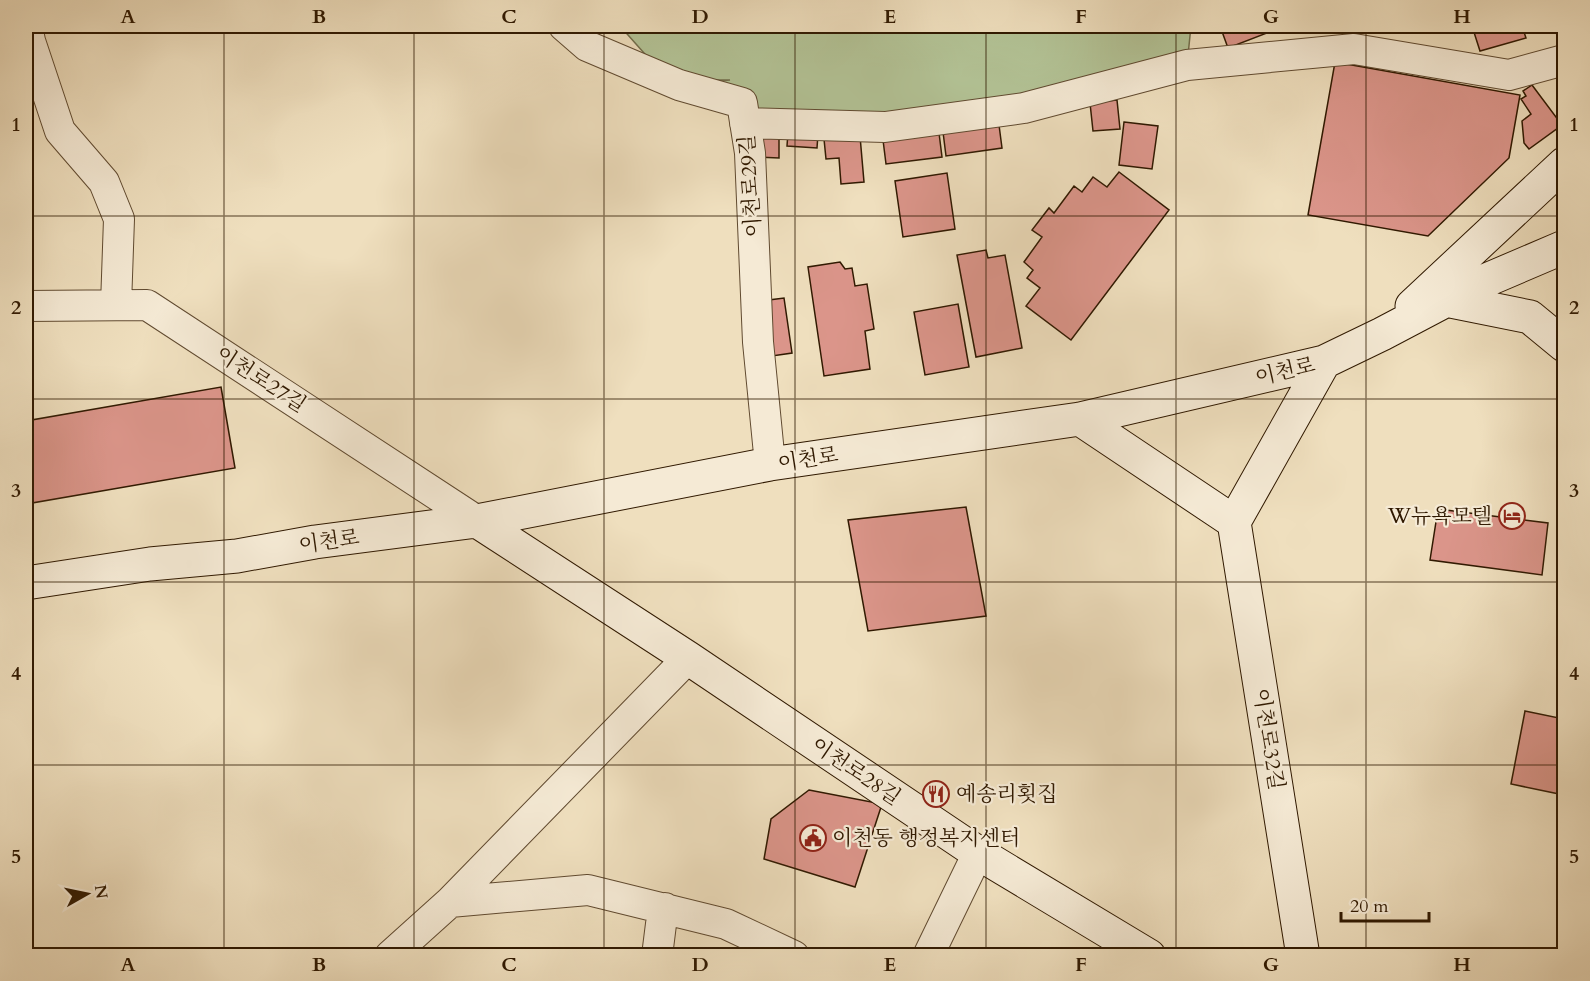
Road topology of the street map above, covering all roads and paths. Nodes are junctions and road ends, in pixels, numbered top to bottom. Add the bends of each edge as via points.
1 (27, 26) edge
2 (564, 26) edge
3 (1564, 60) edge
4 (745, 123) junction
5 (1564, 164) edge
6 (1564, 247) edge
7 (1446, 300) junction
8 (117, 305) junction
9 (26, 306) edge
10 (1382, 334) junction
11 (1564, 345) edge
12 (1323, 362) junction
13 (1080, 418) junction
14 (770, 464) junction
15 (477, 521) junction
16 (1234, 522) junction
17 (26, 583) edge
18 (688, 658) junction
19 (978, 853) junction
20 (450, 902) junction
21 (665, 908) junction
22 (390, 956) edge
23 (657, 956) edge
24 (794, 956) edge
25 (928, 956) edge
26 (1149, 956) edge
27 (1303, 956) edge

1 - 8 street via 60,131 104,182 119,219
2 - 4 street, 이천로29길 via 586,46 679,85 742,103
3 - 4 street via 1509,75 1354,49 1187,65 1024,108 885,127
4 - 14 street, 이천로29길 via 750,153 758,342
5 - 10 main road
6 - 7 main road, 이천로
7 - 10 main road, 이천로
7 - 11 main road via 1530,317
8 - 9 street, 이천로27길
8 - 15 street, 이천로27길 via 147,305
10 - 12 main road, 이천로
12 - 13 main road, 이천로
12 - 16 main road
13 - 14 main road, 이천로
13 - 16 main road
14 - 15 main road, 이천로
15 - 17 main road, 이천로
15 - 18 main road, 이천로28길
16 - 27 main road, 이천로32길
18 - 19 main road, 이천로28길
18 - 20 street
19 - 25 street
19 - 26 main road, 이천로28길
20 - 21 street via 588,890
20 - 22 street
21 - 23 street
21 - 24 street via 726,924

